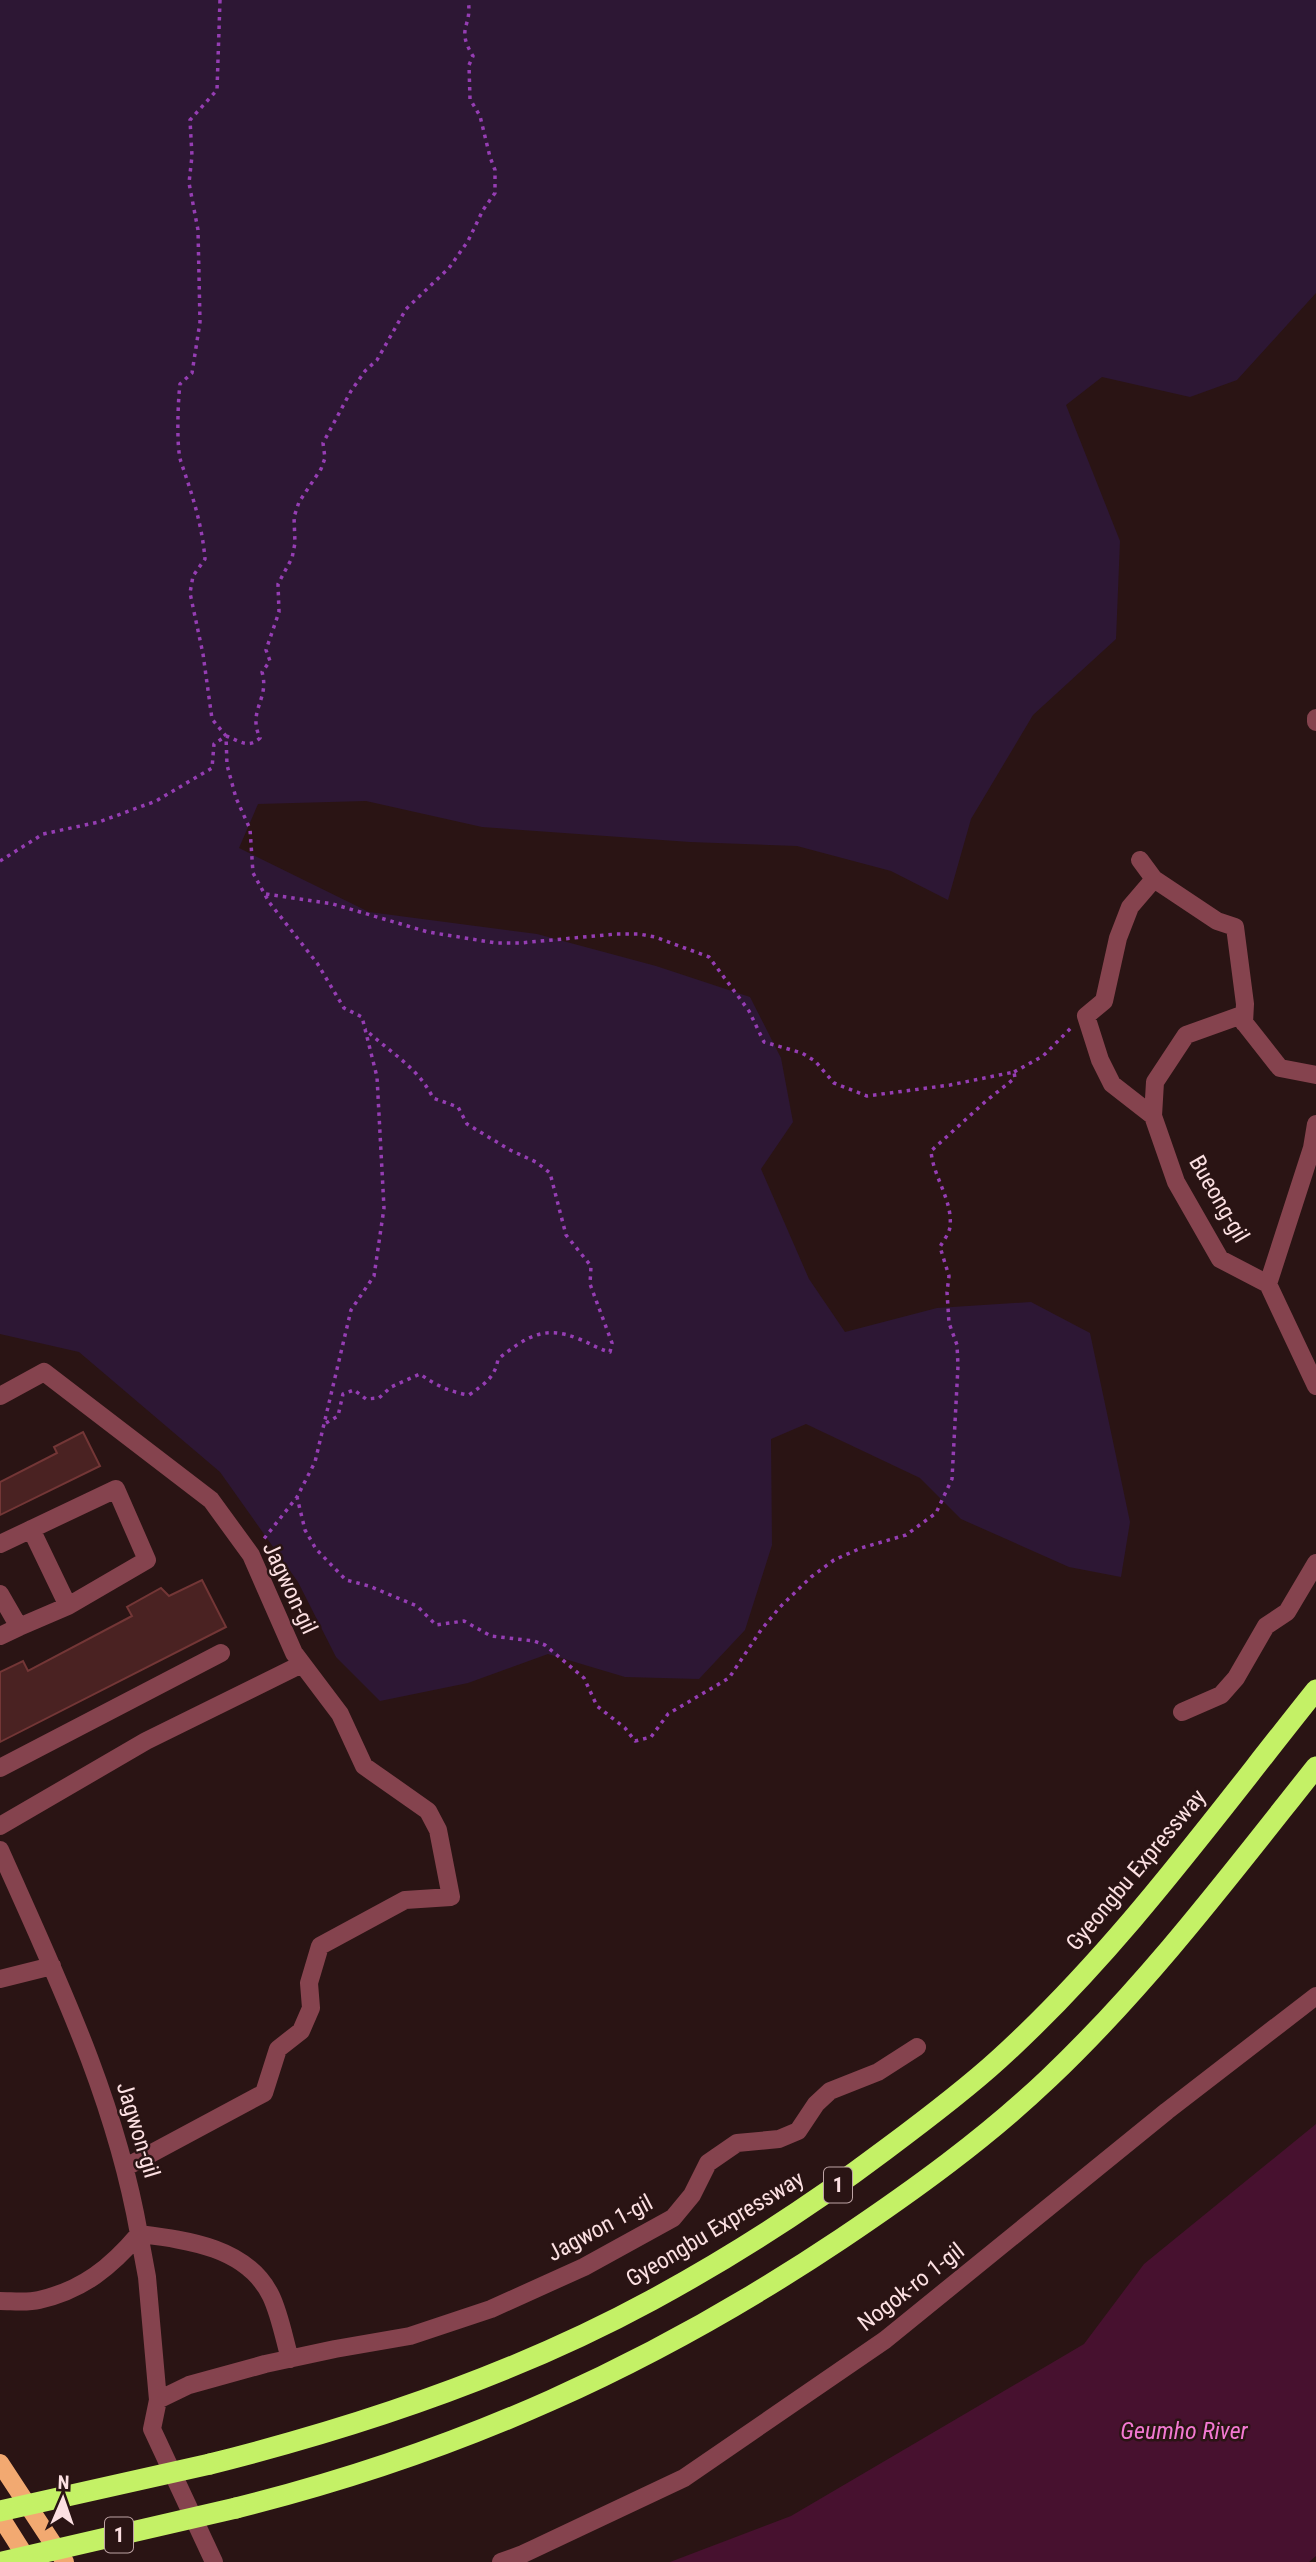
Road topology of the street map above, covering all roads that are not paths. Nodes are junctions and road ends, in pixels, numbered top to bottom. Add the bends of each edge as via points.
1 (1140, 860) dead end
2 (1154, 879) junction
3 (1244, 1023) junction
4 (1316, 1075) edge
5 (1153, 1116) junction
6 (1316, 1124) edge
7 (1268, 1284) junction
8 (1316, 1385) edge
9 (0, 1396) edge
10 (31, 1529) junction
11 (0, 1544) edge
12 (1316, 1563) edge
13 (0, 1594) edge
14 (68, 1606) junction
15 (19, 1627) junction
16 (0, 1636) edge
17 (221, 1653) dead end
18 (302, 1664) junction
19 (1316, 1690) edge
20 (1182, 1712) dead end
21 (1316, 1767) edge
22 (0, 1768) edge
23 (0, 1826) edge
24 (0, 1850) edge
25 (52, 1966) junction
26 (0, 1979) edge
27 (1316, 1996) edge
28 (917, 2048) dead end
29 (126, 2167) junction
30 (139, 2234) junction
31 (0, 2301) edge
32 (290, 2359) junction
33 (158, 2400) junction
34 (0, 2463) edge
35 (0, 2511) edge
36 (0, 2516) edge
37 (2, 2562) edge
38 (29, 2562) edge
39 (65, 2562) edge
40 (214, 2562) edge
41 (501, 2562) edge

1 - 2 street
2 - 3 street via 1217,921 1234,927
2 - 5 street via 1130,907 1104,1001 1086,1016 1112,1084
3 - 4 street via 1280,1068
3 - 5 street, Bueong-gil via 1238,1016 1186,1035 1155,1082
5 - 7 street, Bueong-gil via 1176,1182 1220,1259
6 - 7 street, Bueong-gil
7 - 8 street
9 - 18 street, Jagwon-gil via 44,1372 211,1500 251,1555
10 - 11 street
10 - 14 street
10 - 14 street via 116,1489 147,1560
12 - 20 street via 1287,1612 1266,1626 1221,1695
13 - 15 street
14 - 15 street
15 - 16 street
17 - 22 street
18 - 23 street, Jagwon-gil via 146,1741
18 - 29 street via 340,1714 364,1766 428,1811 438,1830 451,1897 405,1900 320,1946 309,1983 311,2008 301,2031 278,2049 264,2094
19 - 35 highway, Gyeongbu Expressway / 1, bridge via 1075,1984 999,2059 835,2188 751,2242 651,2301 452,2390 370,2419 210,2464
21 - 37 highway, 1, bridge via 1175,1944 1048,2079 965,2151 774,2284 661,2349 449,2444 236,2508
24 - 25 street, Jagwon-gil
25 - 26 street
25 - 29 street, Jagwon-gil via 80,2030
27 - 41 street, Nogok-ro 1-gil via 886,2340 684,2478
28 - 32 street, Jagwon 1-gil via 877,2072 830,2091 799,2131 779,2139 737,2143 708,2163 673,2218 584,2266 491,2309 410,2336
29 - 30 street, Jagwon-gil
30 - 31 street via 116,2261 86,2283 38,2300
30 - 32 street via 193,2241 242,2261 262,2280 271,2298
30 - 33 street, Jagwon-gil via 149,2289
32 - 33 street, Jagwon 1-gil via 188,2385
33 - 40 street via 152,2429
34 - 39 main road
36 - 38 main road

